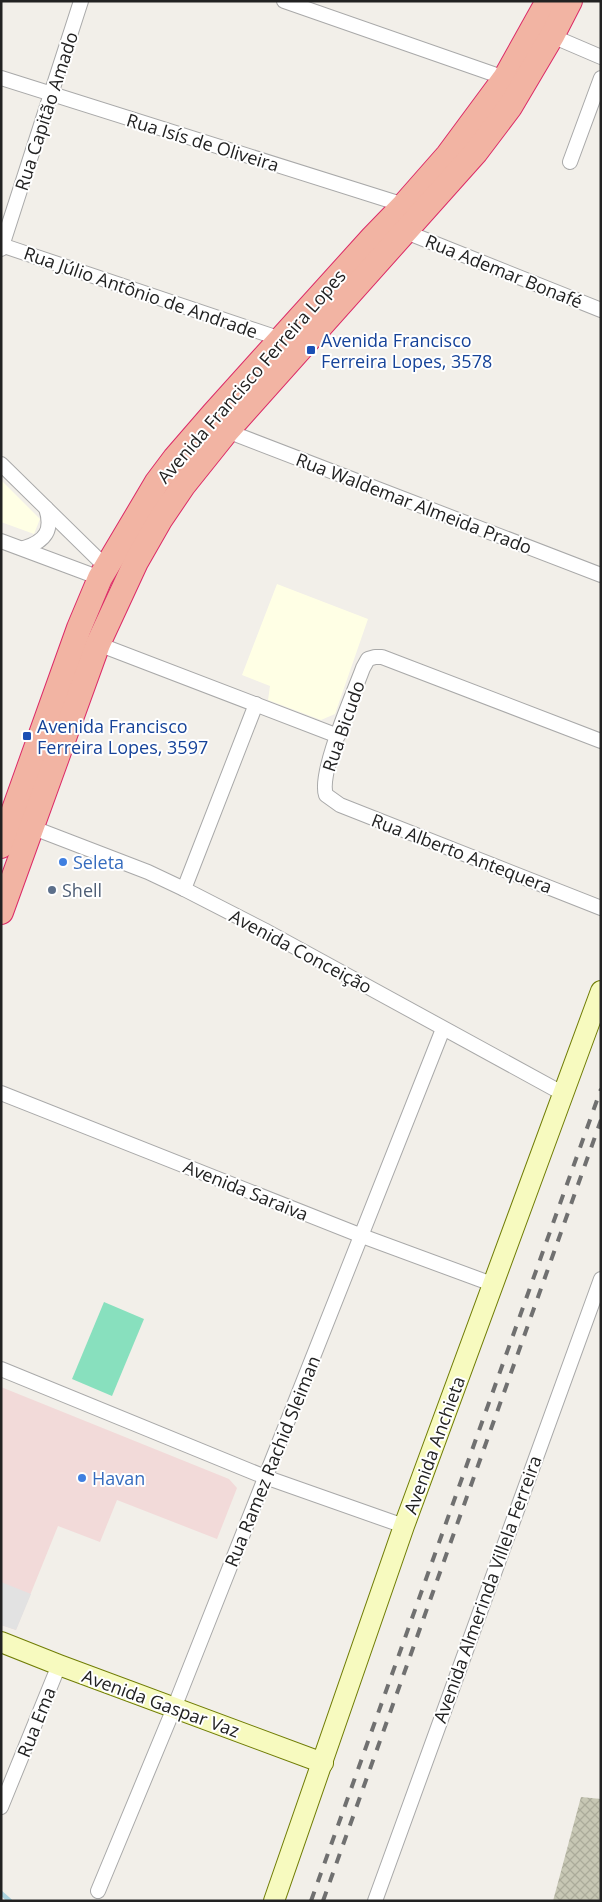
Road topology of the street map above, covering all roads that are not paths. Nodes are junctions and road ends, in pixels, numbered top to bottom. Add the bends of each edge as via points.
1 (81, 1) edge
2 (284, 1) edge
3 (548, 1) edge
4 (570, 1) edge
5 (552, 36) junction
6 (601, 56) edge
7 (1, 78) edge
8 (505, 78) junction
9 (601, 78) edge
10 (52, 94) junction
11 (570, 162) dead end
12 (404, 205) junction
13 (406, 232) junction
14 (2, 247) edge
15 (601, 310) edge
16 (281, 339) junction
17 (227, 431) junction
18 (1, 464) edge
19 (46, 507) junction
20 (1, 541) edge
21 (24, 548) junction
22 (102, 572) junction
23 (601, 575) edge
24 (98, 644) junction
25 (256, 704) junction
26 (338, 736) junction
27 (601, 741) edge
28 (326, 795) joint
29 (31, 827) junction
30 (1, 846) edge
31 (184, 889) junction
32 (601, 908) edge
33 (1, 912) edge
34 (601, 991) edge
35 (444, 1029) junction
36 (1, 1093) edge
37 (562, 1093) junction
38 (362, 1236) junction
39 (601, 1279) edge
40 (492, 1284) junction
41 (1, 1369) edge
42 (265, 1476) junction
43 (404, 1526) junction
44 (1, 1642) edge
45 (59, 1665) junction
46 (174, 1708) junction
47 (322, 1763) junction
48 (1, 1807) edge
49 (98, 1891) dead end
50 (274, 1901) edge
51 (375, 1901) edge

1 - 10 street, Rua Capitão Amado
2 - 8 street
3 - 8 highway, Avenida Francisco Ferreira Lopes
4 - 5 highway, Avenida Francisco Ferreira Lopes
5 - 6 street
5 - 13 highway, Avenida Francisco Ferreira Lopes via 510,106 476,152
7 - 10 street, Rua Isís de Oliveira
8 - 12 highway, Avenida Francisco Ferreira Lopes via 448,155
9 - 11 street
10 - 12 street, Rua Isís de Oliveira
10 - 14 street, Rua Capitão Amado
12 - 16 highway, Avenida Francisco Ferreira Lopes
13 - 15 street, Rua Ademar Bonafé
13 - 17 highway, Avenida Francisco Ferreira Lopes
14 - 16 street, Rua Júlio Antônio de Andrade
16 - 22 highway, Avenida Francisco Ferreira Lopes via 175,458
17 - 23 street, Rua Waldemar Almeida Prado
17 - 24 highway, Avenida Francisco Ferreira Lopes via 182,486 160,520 136,562
18 - 19 street
19 - 21 street via 50,523 48,531 37,543
19 - 22 street
20 - 21 street
21 - 22 street
22 - 24 highway via 110,574 112,582
22 - 30 highway, Avenida Francisco Ferreira Lopes
24 - 25 street
24 - 29 highway, Avenida Francisco Ferreira Lopes
25 - 26 street
25 - 31 street
26 - 27 street, Rua Bicudo via 368,659 382,657
26 - 28 street, Rua Bicudo via 325,776
28 - 32 street, Rua Alberto Antequera via 340,805
29 - 31 street, Avenida Conceição
29 - 33 highway, Avenida Francisco Ferreira Lopes
31 - 35 street, Avenida Conceição
34 - 37 main road, Avenida Anchieta
35 - 37 street, Avenida Conceição
35 - 38 street, Rua Ramez Rachid Sleiman
36 - 38 street, Avenida Saraiva
37 - 40 main road, Avenida Anchieta
38 - 40 street, Avenida Saraiva
38 - 42 street, Rua Ramez Rachid Sleiman
39 - 51 street, Avenida Almerinda Villela Ferreira
40 - 43 main road, Avenida Anchieta
41 - 42 street
42 - 43 street
42 - 46 street, Rua Ramez Rachid Sleiman
43 - 47 main road, Avenida Anchieta
44 - 45 main road, Avenida Gaspar Vaz
45 - 46 main road, Avenida Gaspar Vaz
45 - 48 street, Rua Ema
46 - 47 main road, Avenida Gaspar Vaz
46 - 49 street, Rua Ramez Rachid Sleiman
47 - 50 main road, Avenida Anchieta

